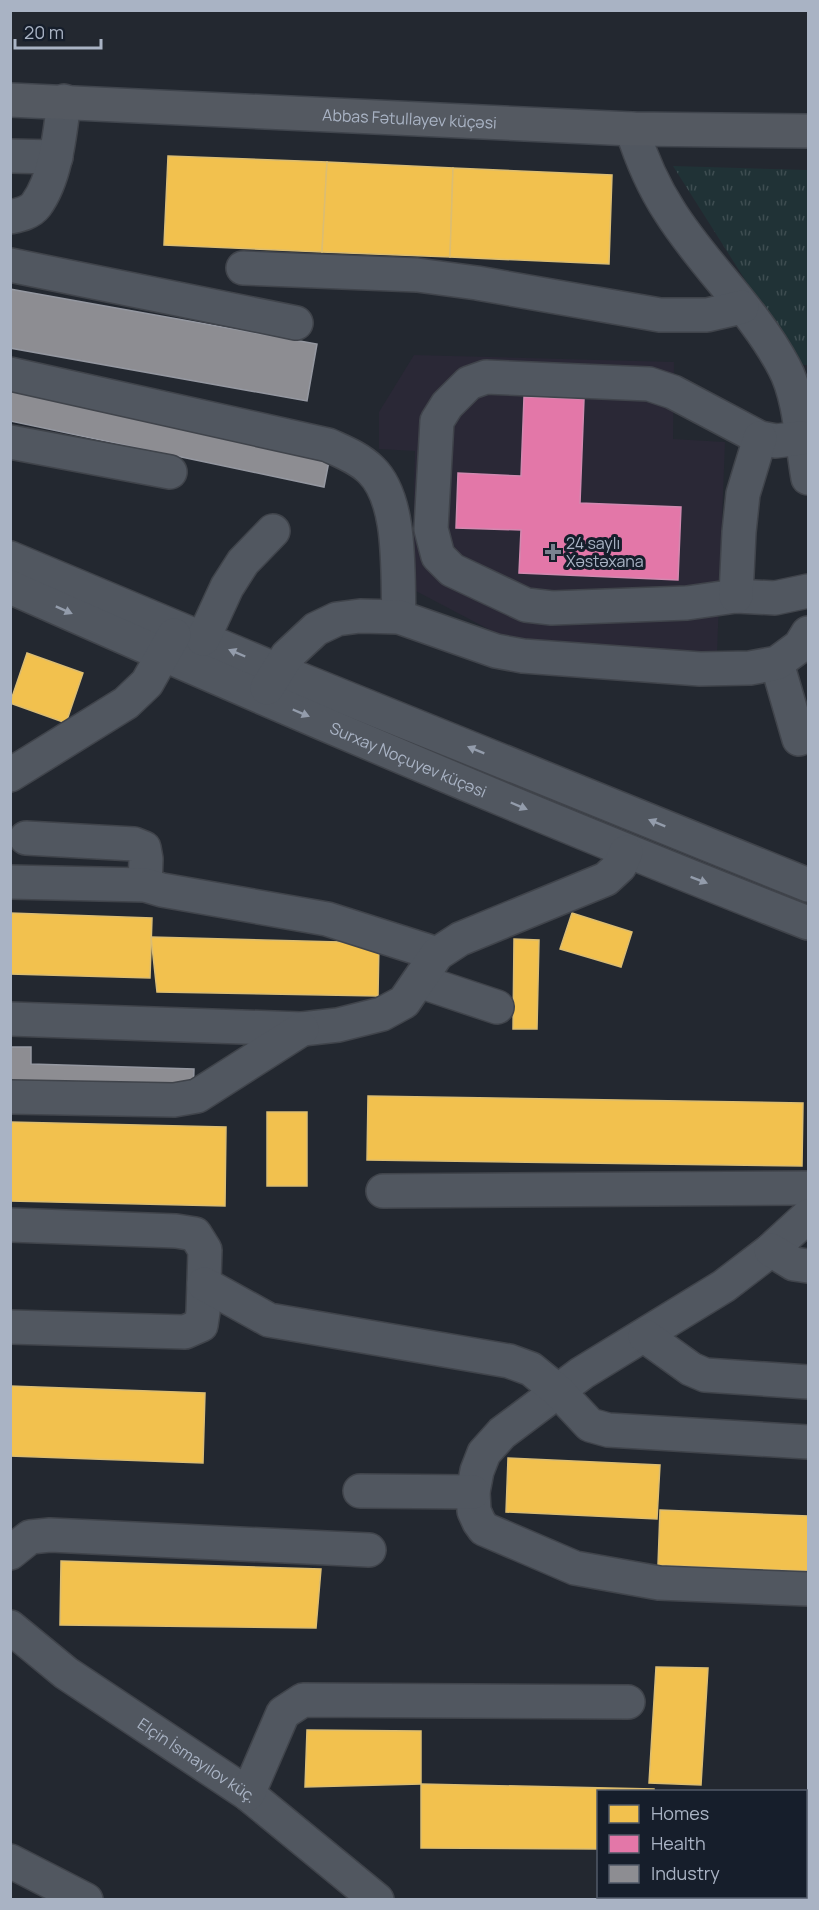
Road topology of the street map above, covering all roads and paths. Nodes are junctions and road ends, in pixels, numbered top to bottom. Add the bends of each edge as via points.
1 (10, 100) edge
2 (64, 101) junction
3 (632, 129) junction
4 (808, 131) edge
5 (10, 156) edge
6 (56, 157) junction
7 (10, 217) edge
8 (10, 265) edge
9 (243, 268) dead end
10 (742, 306) junction
11 (296, 323) dead end
12 (10, 374) edge
13 (801, 392) edge
14 (760, 438) junction
15 (801, 438) junction
16 (10, 442) edge
17 (170, 472) dead end
18 (808, 478) edge
19 (273, 531) dead end
20 (10, 558) edge
21 (10, 587) edge
22 (808, 591) edge
23 (736, 596) junction
24 (399, 617) junction
25 (808, 633) edge
26 (182, 641) junction
27 (777, 663) junction
28 (269, 683) junction
29 (799, 739) dead end
30 (10, 775) edge
31 (26, 838) dead end
32 (626, 852) junction
33 (10, 882) edge
34 (145, 885) junction
35 (808, 885) edge
36 (808, 923) edge
37 (428, 968) junction
38 (497, 1007) dead end
39 (10, 1019) edge
40 (302, 1029) junction
41 (10, 1097) edge
42 (808, 1188) edge
43 (383, 1191) dead end
44 (808, 1216) edge
45 (10, 1225) edge
46 (771, 1250) junction
47 (808, 1266) edge
48 (204, 1284) junction
49 (10, 1327) edge
50 (645, 1336) junction
51 (808, 1382) edge
52 (558, 1391) junction
53 (808, 1442) edge
54 (360, 1491) dead end
55 (473, 1492) junction
56 (369, 1550) dead end
57 (10, 1553) edge
58 (808, 1589) edge
59 (10, 1627) edge
60 (628, 1702) dead end
61 (248, 1794) junction
62 (10, 1861) edge
63 (86, 1899) edge
64 (377, 1899) edge

1 - 2 main road, Abbas Fətullayev küçəsi
2 - 3 main road, Abbas Fətullayev küçəsi
2 - 6 street
3 - 4 main road, Abbas Fətullayev küçəsi
3 - 10 street via 641,158 670,212
5 - 6 street
6 - 7 street via 35,207
8 - 11 street
9 - 10 street via 417,275 660,315 707,315
10 - 13 street
12 - 24 street via 328,445 355,457 372,471 394,513
13 - 15 street
14 - 15 street
14 - 23 street via 743,495
14 - 23 street via 673,392 627,382 486,377 469,383 437,421 431,529 438,556 452,570 525,605 552,608 687,603
15 - 18 street
16 - 17 street
19 - 26 street via 243,562
20 - 26 street, Surxay Noçuyev küçəsi
21 -> 26 street, Surxay Noçuyev küçəsi
22 - 23 street via 775,598
24 - 27 street via 496,651 523,656 700,669
24 - 28 street via 337,619 316,629 287,656
25 - 27 street via 800,646
26 - 28 street, Surxay Noçuyev küçəsi
26 - 30 street via 126,703
27 - 29 street
28 -> 32 street, Surxay Noçuyev küçəsi
35 -> 28 street, Surxay Noçuyev küçəsi
31 - 34 street via 134,844 144,848
32 -> 36 street, Surxay Noçuyev küçəsi
32 - 37 street via 620,866 606,879 460,939
33 - 34 street
34 - 37 street via 327,919
37 - 38 street
37 - 40 street via 404,1002 382,1014
39 - 40 street
40 - 41 street via 197,1096 174,1100
42 - 43 street
44 - 46 street
45 - 48 street via 195,1234 205,1250
46 - 47 street via 794,1264
46 - 50 street via 724,1286
48 - 49 street via 201,1325 185,1332
48 - 52 street via 270,1320 509,1361 531,1369
50 - 51 street via 705,1375
50 - 52 street
52 - 53 street via 590,1425 608,1430
52 - 55 street via 502,1433 484,1454
54 - 55 street
55 - 58 street via 474,1511 484,1529 575,1568 659,1583
56 - 57 street via 50,1535 30,1537
59 - 61 street, Elçin İsmayılov küç. via 66,1673
60 - 61 street via 303,1700 283,1713
61 - 64 street, Elçin İsmayılov küç.
62 - 63 street

